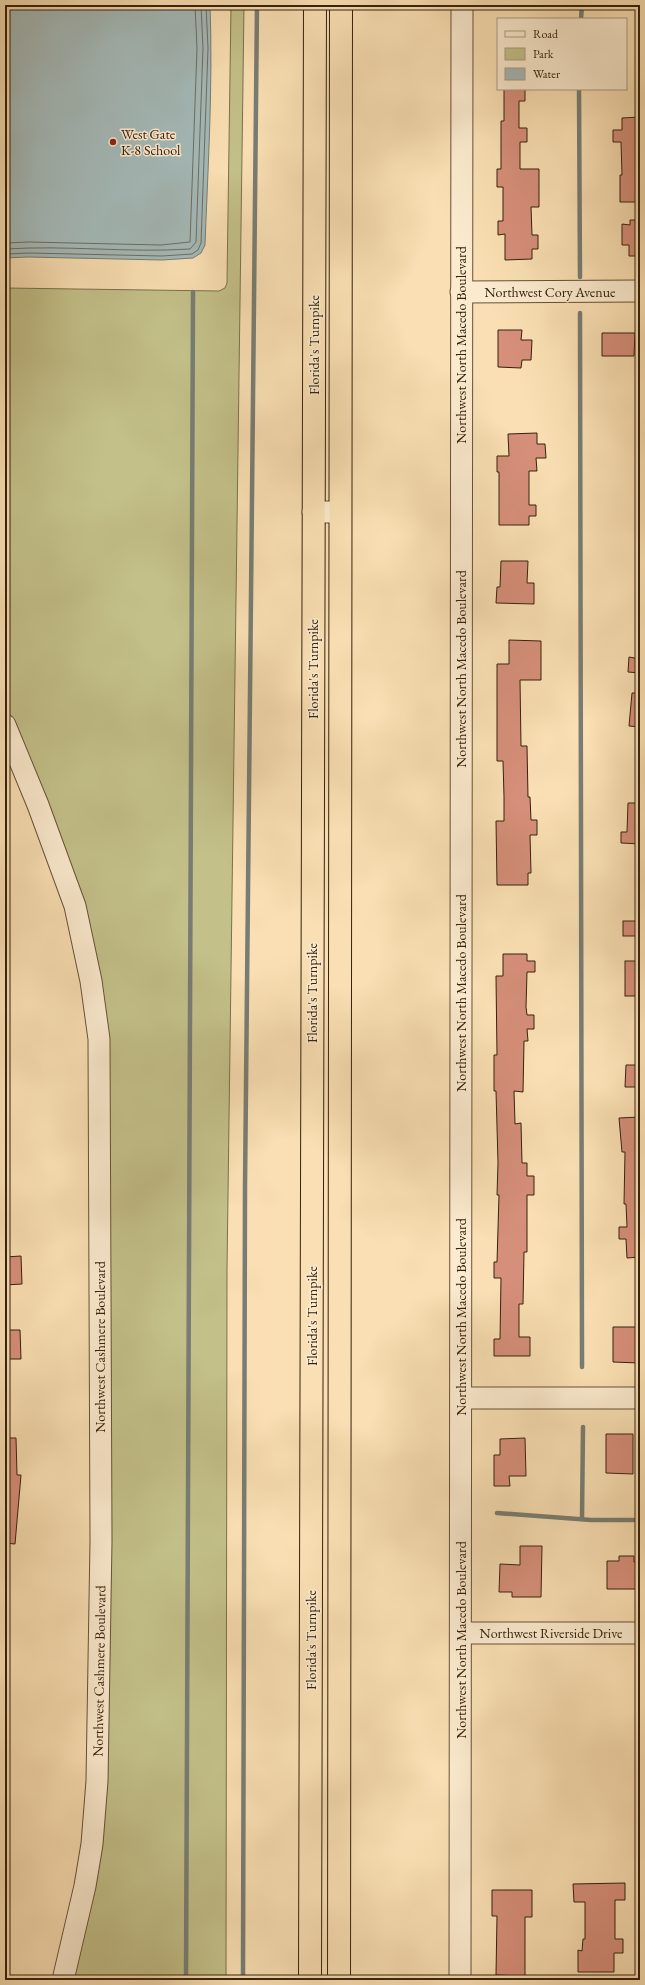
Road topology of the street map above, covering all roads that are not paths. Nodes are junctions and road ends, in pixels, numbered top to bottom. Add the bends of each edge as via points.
1 (314, 5) edge
2 (341, 5) edge
3 (462, 5) edge
4 (640, 291) edge
5 (461, 292) junction
6 (313, 512) junction
7 (340, 512) junction
8 (5, 725) edge
9 (461, 1398) junction
10 (640, 1398) edge
11 (462, 1633) junction
12 (640, 1633) edge
13 (63, 1980) edge
14 (310, 1980) edge
15 (339, 1980) edge
16 (460, 1980) edge

1 - 6 highway, Florida's Turnpike
2 - 7 highway, Florida's Turnpike
3 - 5 street, Northwest North Macedo Boulevard
4 - 5 street, Northwest Cory Avenue
5 - 9 street, Northwest North Macedo Boulevard
6 - 7 street
6 - 14 highway, Florida's Turnpike
7 - 15 highway, Florida's Turnpike
8 - 13 street, Northwest Cashmere Boulevard via 75,906 91,981 99,1039 101,1541 97,1781 92,1844 85,1886
9 - 10 street
9 - 11 street, Northwest North Macedo Boulevard
11 - 12 street, Northwest Riverside Drive
11 - 16 street, Northwest North Macedo Boulevard

